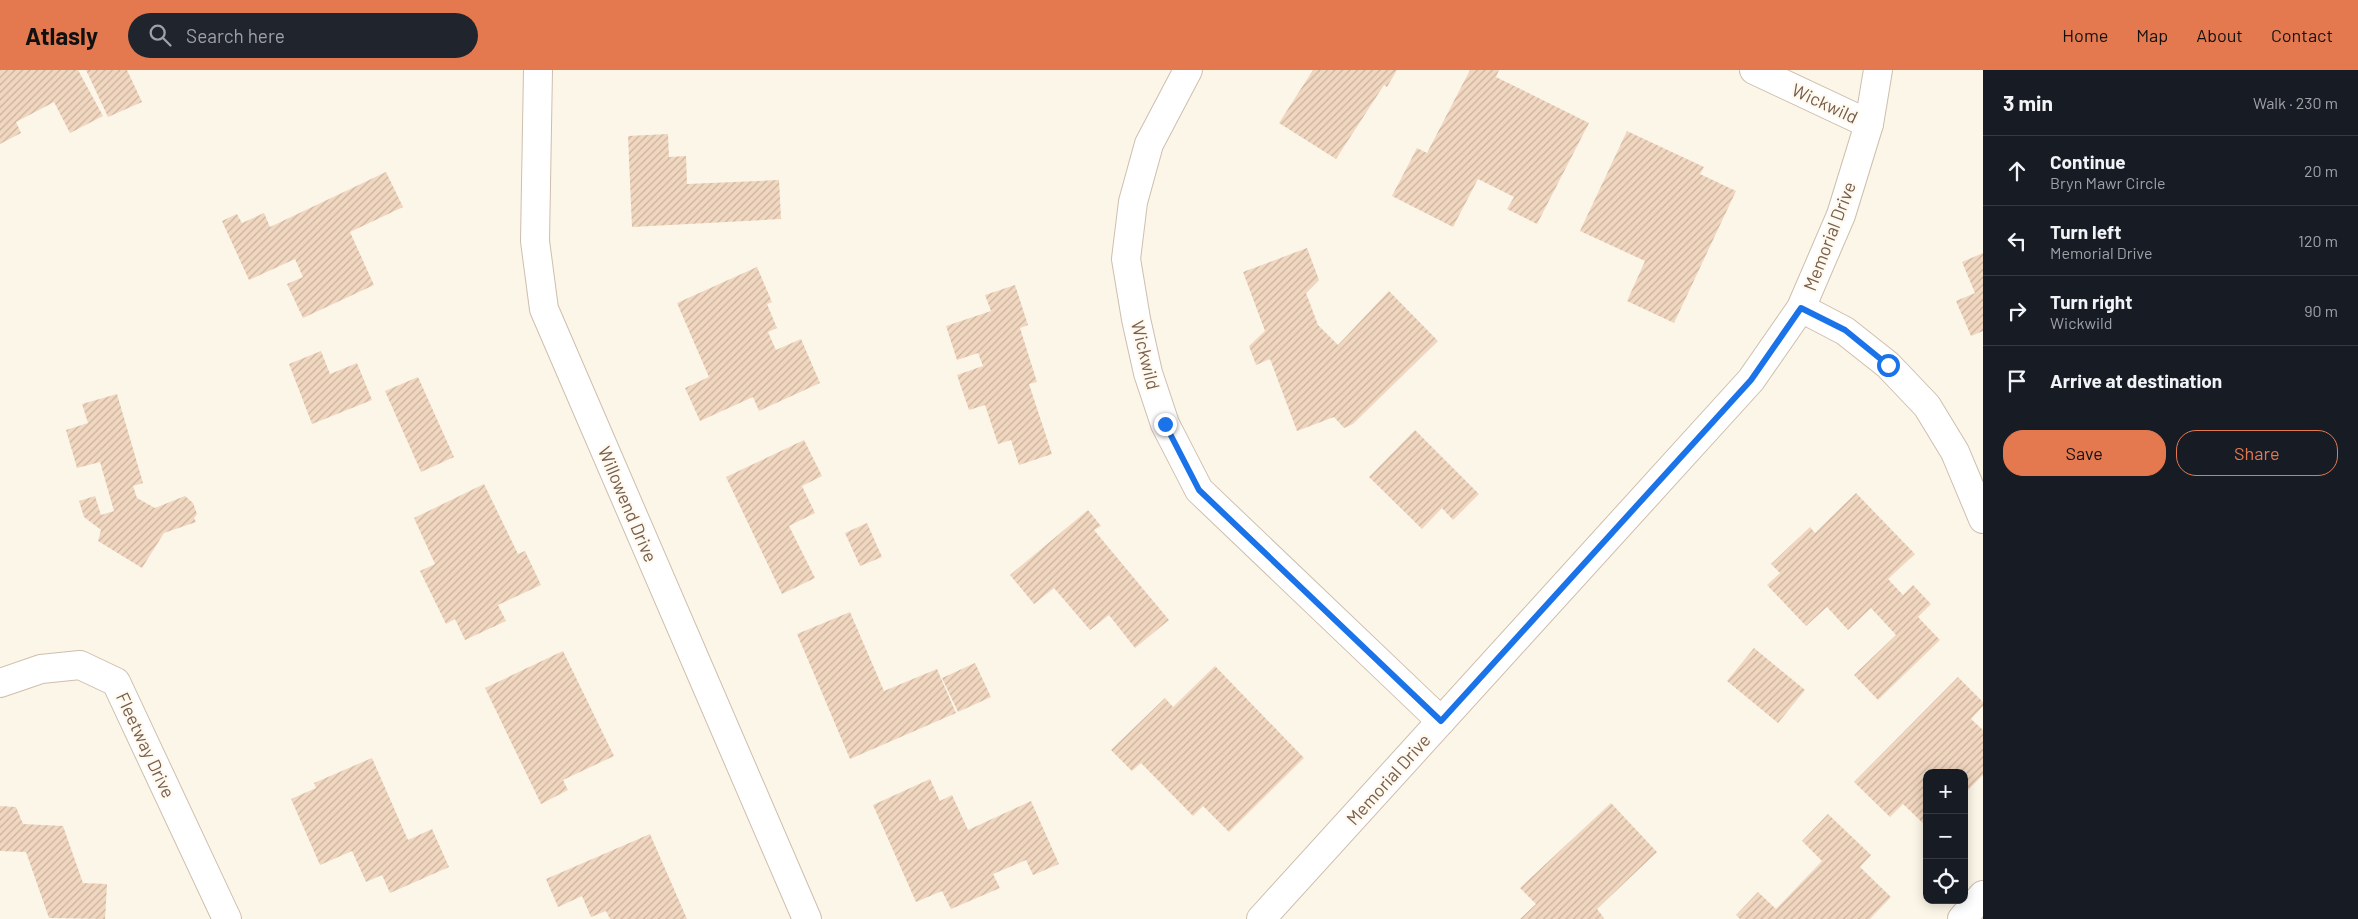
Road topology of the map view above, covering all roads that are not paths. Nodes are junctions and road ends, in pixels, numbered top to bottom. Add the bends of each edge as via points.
1 (538, 70) edge
2 (1188, 70) edge
3 (1754, 70) edge
4 (1878, 70) edge
5 (1869, 124) junction
6 (1801, 308) junction
7 (1983, 519) edge
8 (0, 683) edge
9 (1441, 721) junction
10 (1983, 895) edge
11 (227, 919) edge
12 (807, 919) edge
13 (1261, 919) edge
14 (1962, 919) edge

1 - 12 street, Willowend Drive via 535,241 544,309
2 - 9 street, Wickwild via 1149,144 1133,202 1126,259 1148,373 1165,424 1199,490
3 - 5 street, Wickwild
4 - 5 street, Memorial Drive
5 - 6 street, Memorial Drive via 1841,215
6 - 7 street via 1845,330 1888,365 1927,406 1954,452
6 - 9 street, Memorial Drive via 1751,380
8 - 11 street, Fleetway Drive via 42,669 80,664 116,682
9 - 13 street, Memorial Drive
10 - 14 street

